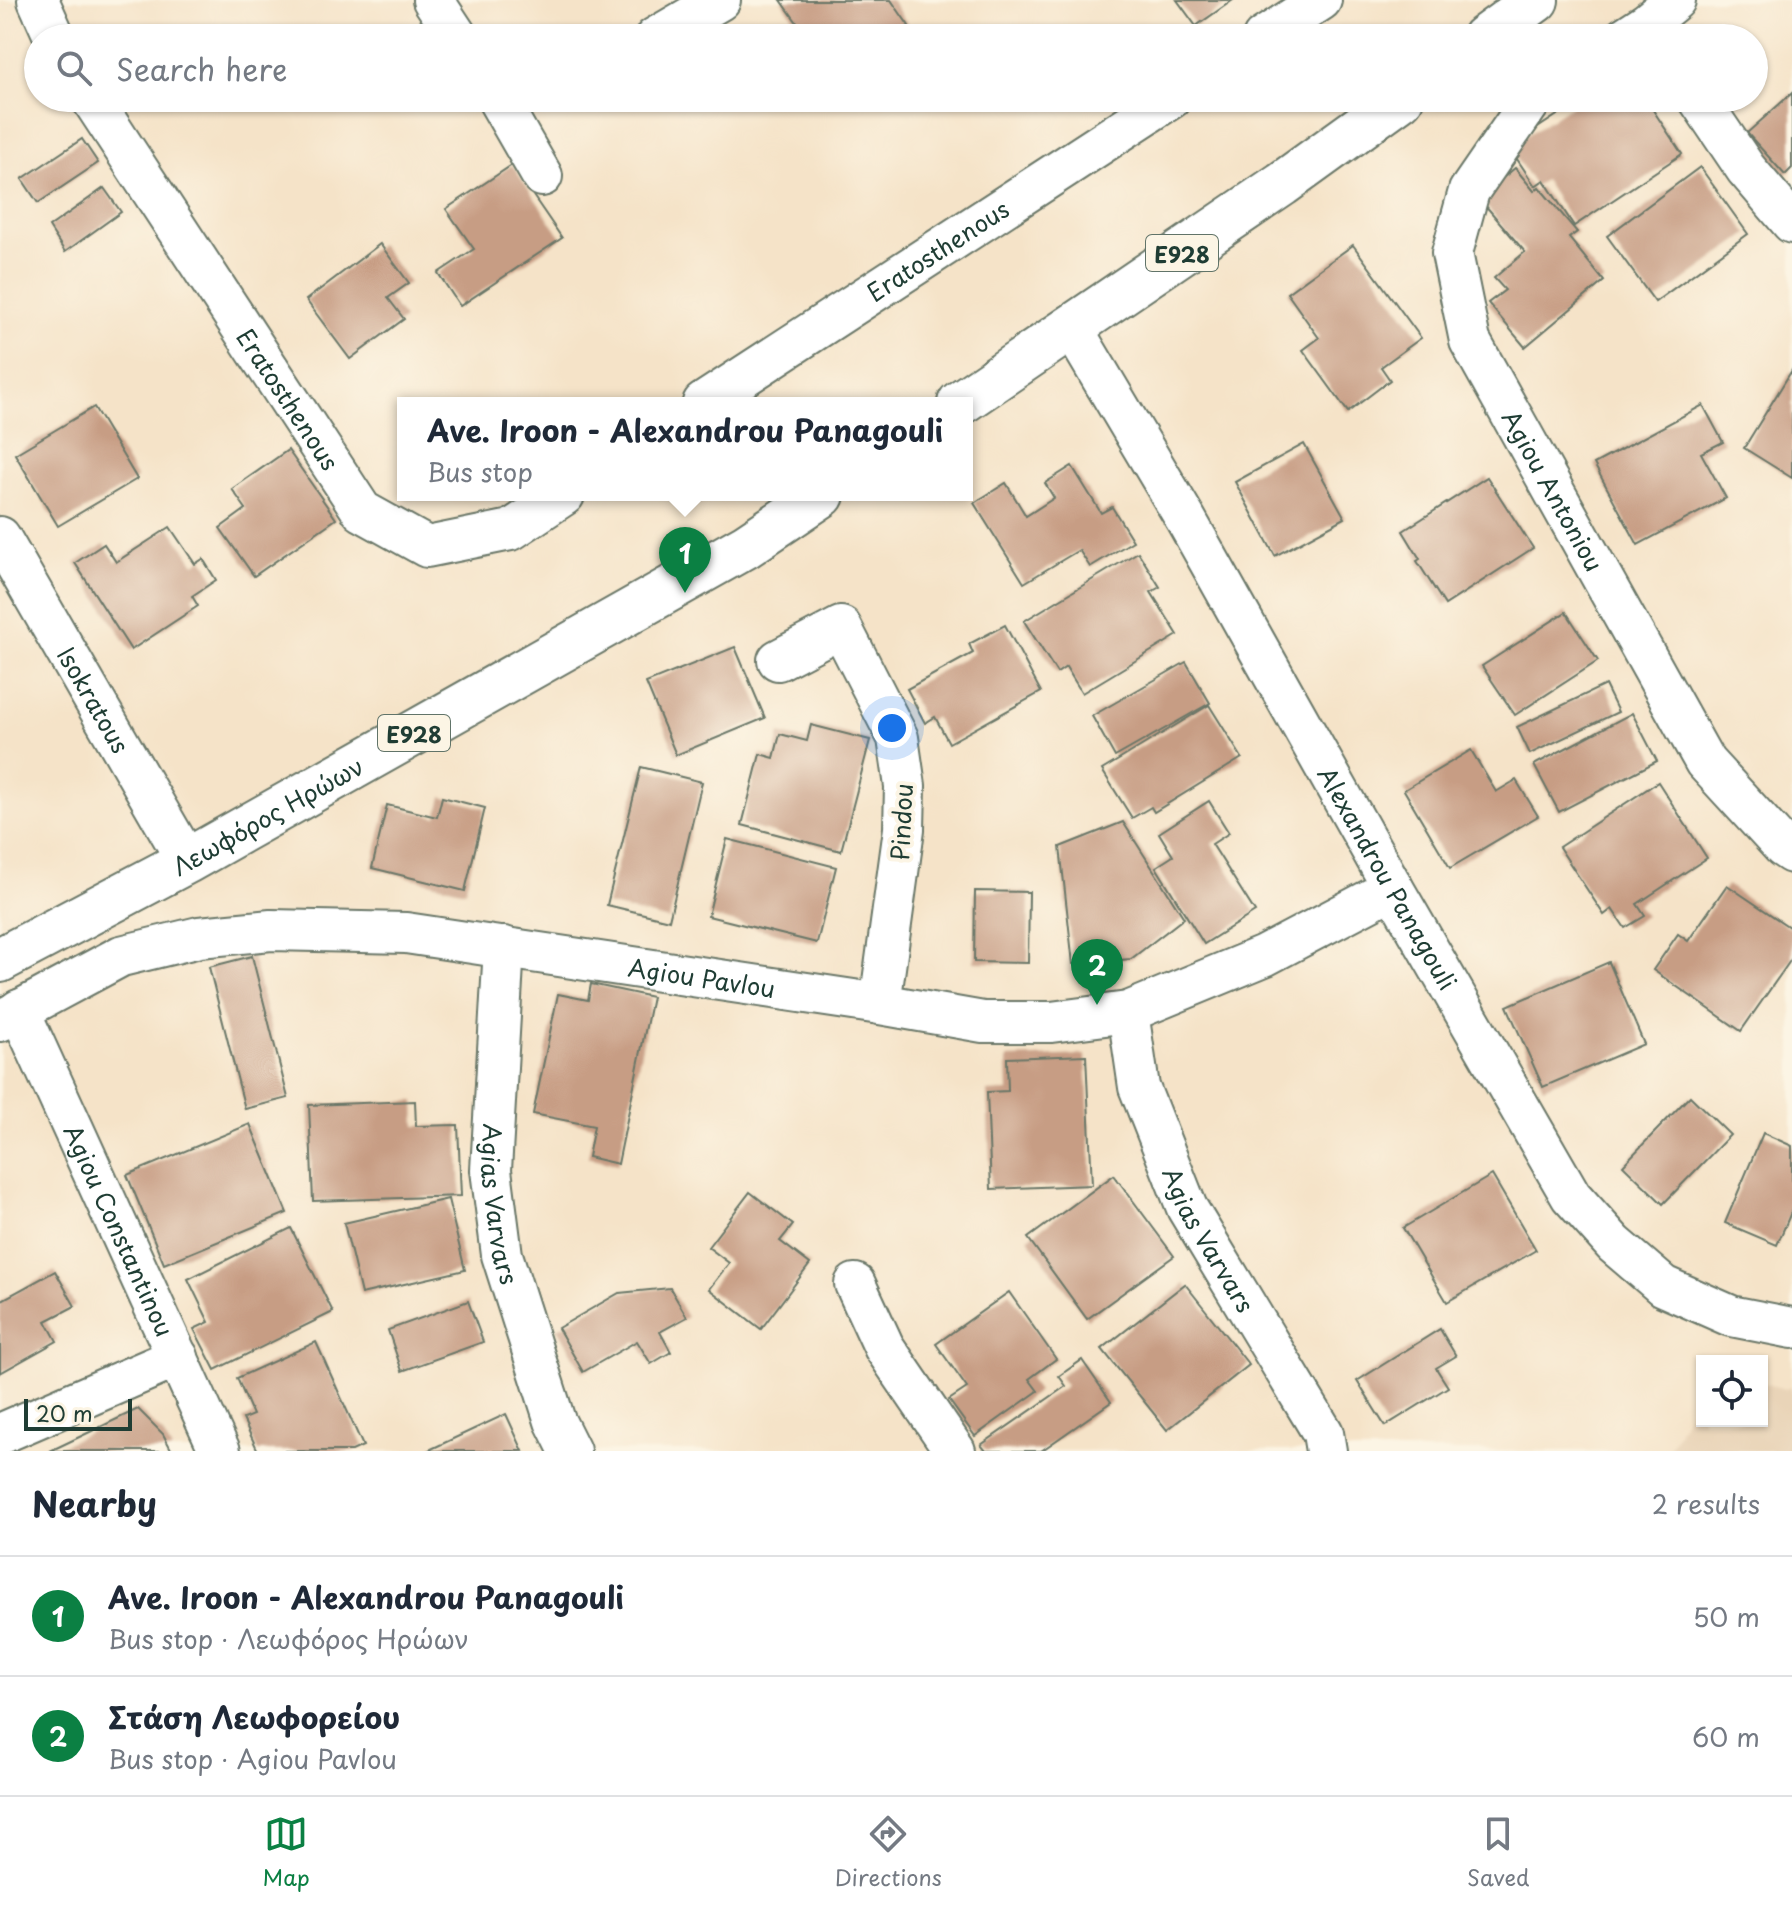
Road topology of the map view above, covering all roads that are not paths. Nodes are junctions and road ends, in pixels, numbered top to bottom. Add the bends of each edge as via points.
1 (38, 0) edge
2 (433, 0) edge
3 (720, 0) edge
4 (1321, 0) edge
5 (1536, 0) edge
6 (49, 24) edge
7 (449, 24) edge
8 (679, 24) edge
9 (1284, 24) edge
10 (1503, 24) edge
11 (100, 112) edge
12 (515, 112) edge
13 (1150, 112) edge
14 (1381, 112) edge
15 (1523, 112) edge
16 (1707, 112) edge
17 (542, 176) dead end
18 (1792, 223) edge
19 (1072, 328) junction
20 (712, 397) edge
21 (969, 397) edge
22 (555, 501) edge
23 (813, 501) edge
24 (0, 537) edge
25 (778, 660) dead end
26 (1792, 853) edge
27 (187, 861) junction
28 (1393, 888) junction
29 (504, 947) junction
30 (0, 960) edge
31 (880, 1004) junction
32 (1128, 1012) junction
33 (9, 1015) edge
34 (855, 1284) dead end
35 (1792, 1328) edge
36 (178, 1357) junction
37 (0, 1434) edge
38 (220, 1451) edge
39 (570, 1451) edge
40 (955, 1451) edge
41 (1326, 1451) edge

1 - 6 street
2 - 7 street
3 - 8 street
4 - 9 street
5 - 10 main road
11 - 22 street, Eratosthenous via 362,511 427,547 511,530
12 - 17 street
13 - 20 street, Eratosthenous
14 - 19 main road, E928
15 - 26 street, Agiou Antoniou via 1469,191 1452,253 1470,341 1705,762
16 - 18 street
19 - 21 main road, E928
19 - 28 street, Alexandrou Panagouli
23 - 27 main road, Λεωφόρος Ηρώων / E928 via 746,546
24 - 27 street, Isokratous
25 - 31 street, Pindou via 841,627 898,738 904,829
27 - 30 main road, Λεωφόρος Ηρώων / E928
28 - 32 street, Agiou Pavlou via 1264,956
28 - 35 street, Alexandrou Panagouli via 1571,1196 1614,1244 1663,1286 1731,1316
29 - 31 street, Agiou Pavlou
29 - 33 street, Agiou Pavlou via 406,933 271,930 199,937 121,956
29 - 39 street, Agias Varvars via 491,1170 502,1255 550,1408
31 - 32 street, Agiou Pavlou via 983,1022 1051,1022
32 - 41 street, Agias Varvars via 1139,1087 1187,1208 1323,1433
33 - 36 street, Agiou Constantinou
34 - 40 street via 884,1347
36 - 37 street
36 - 38 street, Agiou Constantinou

